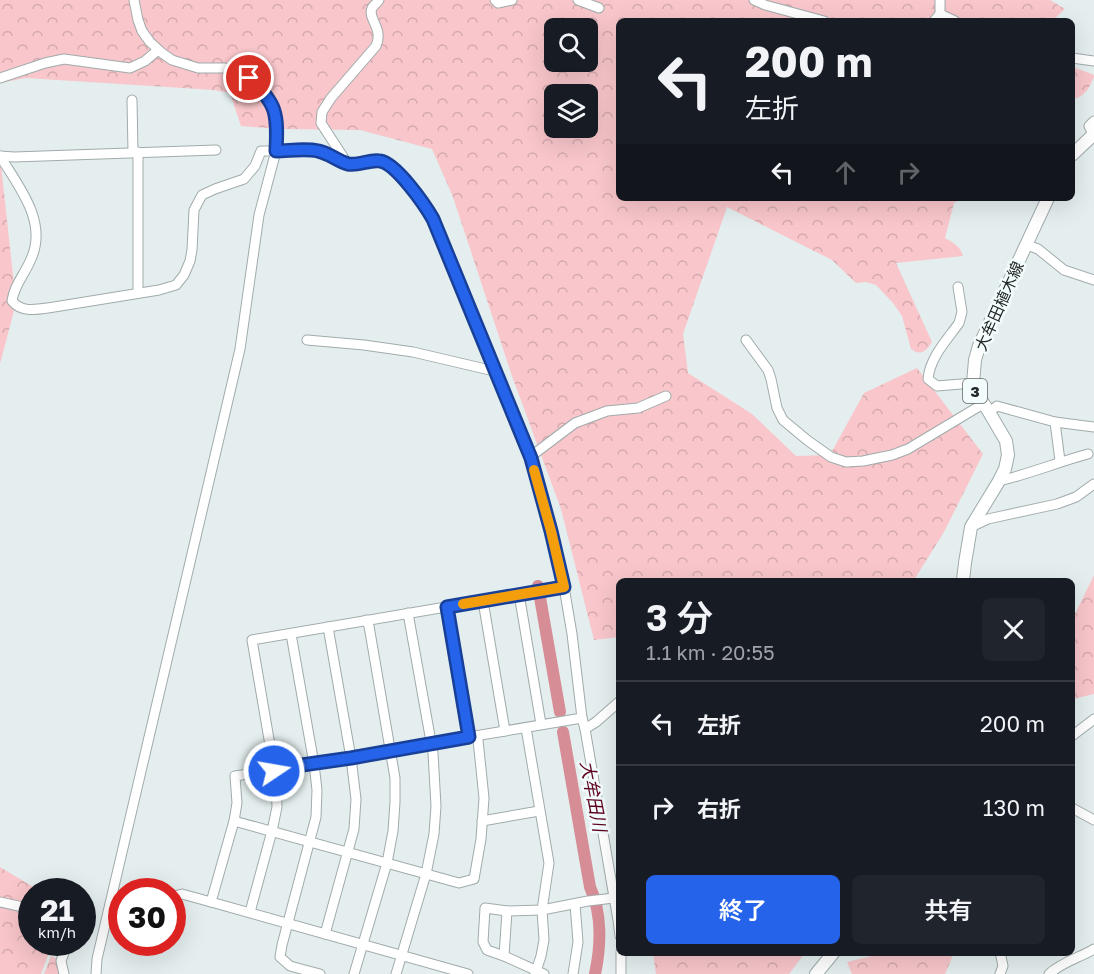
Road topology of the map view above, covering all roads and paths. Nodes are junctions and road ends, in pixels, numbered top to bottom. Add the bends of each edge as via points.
1 (134, 0) edge
2 (379, 0) edge
3 (495, 0) edge
4 (512, 0) edge
5 (578, 0) edge
6 (754, 0) edge
7 (940, 0) edge
8 (599, 8) dead end
9 (937, 17) edge
10 (813, 18) edge
11 (158, 50) junction
12 (1075, 58) edge
13 (1094, 61) edge
14 (0, 78) edge
15 (132, 100) dead end
16 (1094, 121) edge
17 (1094, 134) edge
18 (216, 150) dead end
19 (276, 151) junction
20 (135, 152) junction
21 (1075, 152) edge
22 (0, 156) edge
23 (347, 163) junction
24 (1047, 201) edge
25 (1027, 245) junction
26 (1094, 280) edge
27 (958, 287) dead end
28 (138, 293) junction
29 (307, 340) dead end
30 (746, 340) dead end
31 (494, 371) junction
32 (973, 382) junction
33 (666, 396) dead end
34 (986, 408) junction
35 (1055, 422) junction
36 (1094, 427) edge
37 (1088, 454) dead end
38 (531, 458) junction
39 (1060, 461) junction
40 (999, 481) junction
41 (1094, 484) edge
42 (971, 527) junction
43 (963, 578) edge
44 (564, 587) junction
45 (519, 594) junction
46 (483, 601) junction
47 (447, 607) junction
48 (408, 613) junction
49 (366, 620) junction
50 (328, 627) junction
51 (291, 634) junction
52 (616, 704) edge
53 (582, 718) junction
54 (1094, 719) edge
55 (541, 724) junction
56 (525, 728) junction
57 (585, 729) junction
58 (505, 731) junction
59 (1075, 734) edge
60 (472, 736) junction
61 (431, 743) junction
62 (390, 750) junction
63 (351, 758) junction
64 (314, 764) junction
65 (274, 769) junction
66 (1075, 810) edge
67 (539, 811) junction
68 (1094, 820) edge
69 (234, 821) junction
70 (482, 821) junction
71 (272, 831) junction
72 (311, 842) junction
73 (348, 852) junction
74 (387, 863) junction
75 (426, 874) junction
76 (186, 895) edge
77 (614, 898) junction
78 (0, 902) edge
79 (211, 902) junction
80 (575, 904) junction
81 (18, 906) edge
82 (542, 910) junction
83 (507, 911) junction
84 (616, 911) edge
85 (250, 912) junction
86 (288, 924) junction
87 (326, 934) junction
88 (363, 944) junction
89 (1094, 949) edge
90 (402, 955) junction
91 (63, 956) edge
92 (504, 956) junction
93 (621, 956) edge
94 (831, 956) edge
95 (1001, 956) edge
96 (443, 971) edge
97 (538, 973) edge
98 (64, 974) edge
99 (96, 974) edge
100 (320, 974) edge
101 (354, 974) edge
102 (396, 974) edge
103 (468, 974) edge
104 (573, 974) edge
105 (621, 974) edge
106 (816, 974) edge
107 (1000, 974) edge
108 (1049, 974) edge

1 - 11 street via 142,31
2 - 23 street via 372,9 378,30 376,46 322,112 321,123
3 - 4 street
5 - 8 street
6 - 10 street
7 - 9 street
11 - 14 street via 130,68 64,59
11 - 19 street via 172,60 198,68 225,68 249,78 264,91 275,113
12 - 13 street
15 - 20 street
16 - 17 street via 1089,126
17 - 21 main road
18 - 20 street
19 - 23 street via 317,151
19 - 28 street via 261,151 244,179 202,195 194,210 192,250 184,275 176,285
19 - 99 street via 259,215 240,349
20 - 22 street
20 - 28 street
22 - 28 street via 36,222 35,249 13,291 12,301 17,308 48,309
23 - 31 street via 377,160 391,165 421,199 433,219
24 - 25 main road, 大牟田植木線 / 3
25 - 26 street via 1064,270
25 - 32 main road, 大牟田植木線 / 3 via 979,346
27 - 32 street via 962,312 959,323 935,356 927,379 937,386
29 - 31 street via 413,352
30 - 34 street via 768,370 783,420 831,457 846,462 863,462 908,449
31 - 38 street
32 - 34 main road, 3
33 - 38 street via 638,408 607,411 575,423
34 - 35 street via 997,406
34 - 40 main road, 3 via 1006,441 1008,455
35 - 36 street
35 - 39 street
37 - 39 street
38 - 44 street
39 - 40 street
40 - 42 main road, 3
41 - 42 street via 1057,504 988,519
42 - 43 main road, 3
44 - 45 street
44 - 53 street
45 - 46 street
45 - 55 street
46 - 47 street
46 - 58 street
47 - 48 street
47 - 60 street
48 - 49 street
48 - 61 street
49 - 50 street
49 - 62 street
50 - 51 street
50 - 63 street
51 - 64 street
51 - 65 street via 252,640
52 - 57 street
53 - 55 street
53 - 57 street
54 - 59 street
55 - 56 street
56 - 58 street
56 - 67 street
57 - 77 street
58 - 60 street
60 - 61 street
60 - 70 street via 478,740 482,768
61 - 62 street
61 - 75 street via 436,806
62 - 63 street
62 - 74 street via 395,802
63 - 64 street
63 - 73 street via 356,799
64 - 65 street
64 - 72 street via 316,818
65 - 69 street via 235,776
65 - 71 street via 277,807
66 - 68 street
67 - 70 street
67 - 82 street via 549,864
69 - 71 street
69 - 79 street
70 - 75 street via 474,879 459,883
71 - 72 street
71 - 85 street
72 - 73 street
72 - 86 street
73 - 74 street
73 - 87 street
74 - 75 street
74 - 88 street
75 - 90 street
76 - 79 street
77 - 80 street
77 - 84 street
78 - 81 street
79 - 85 street
80 - 82 street
80 - 104 street via 578,942
82 - 83 street
82 - 97 street via 544,940
83 - 92 street
83 - 92 street via 485,908 483,942 487,950
85 - 86 street
86 - 87 street
86 - 100 street via 279,957 290,966
87 - 88 street
88 - 90 street
88 - 101 street
89 - 108 street via 1059,965
90 - 96 street
90 - 102 street
91 - 98 street
92 - 97 street
93 - 105 street
94 - 106 main road
95 - 107 street
96 - 103 street

